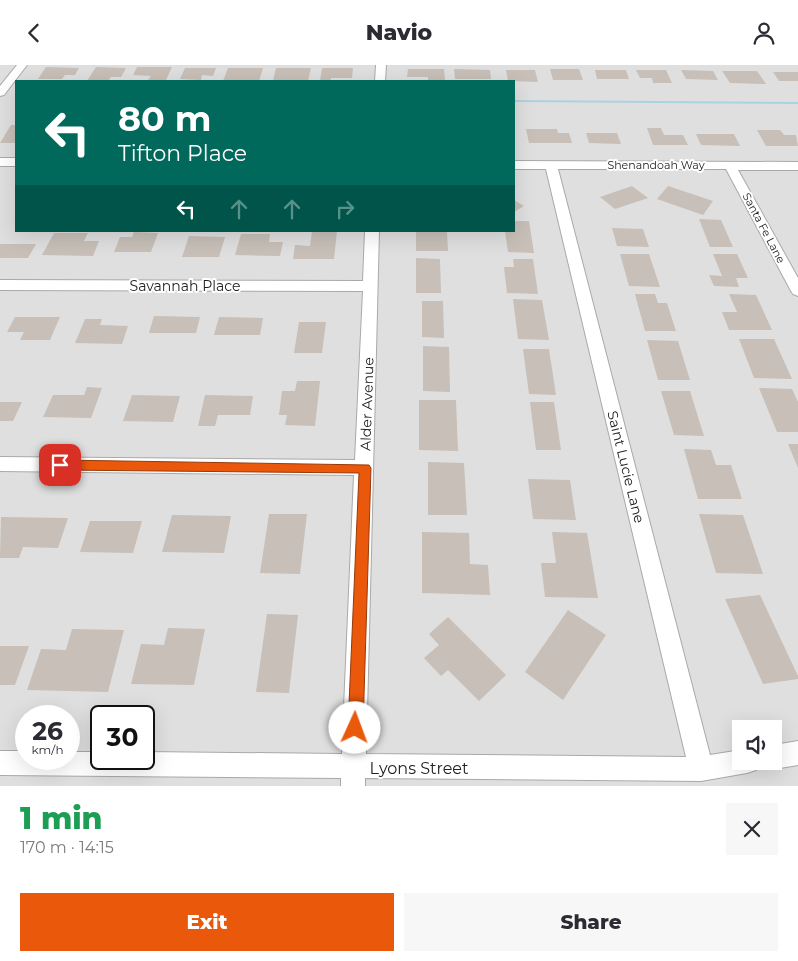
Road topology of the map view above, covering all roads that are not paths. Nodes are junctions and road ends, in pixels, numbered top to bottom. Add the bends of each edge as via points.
1 (22, 65) edge
2 (381, 65) edge
3 (380, 80) edge
4 (0, 93) edge
5 (0, 162) edge
6 (15, 162) edge
7 (515, 165) edge
8 (551, 165) junction
9 (730, 166) junction
10 (798, 166) edge
11 (372, 232) edge
12 (0, 285) edge
13 (370, 286) junction
14 (798, 291) edge
15 (0, 464) edge
16 (365, 468) junction
17 (798, 753) edge
18 (782, 756) edge
19 (0, 763) edge
20 (732, 764) edge
21 (701, 769) junction
22 (353, 777) edge

1 - 4 street
2 - 3 street
5 - 6 street
7 - 8 street, Shenandoah Way
8 - 9 street, Shenandoah Way
8 - 21 street, Saint Lucie Lane
9 - 10 street, Shenandoah Way
9 - 14 street, Santa Fe Lane
11 - 13 street, Alder Avenue
12 - 13 street, Savannah Place
13 - 16 street, Alder Avenue
15 - 16 street
16 - 22 street, Alder Avenue
17 - 18 street
19 - 22 street, Lyons Street
20 - 21 street, Lyons Street
21 - 22 street, Lyons Street

